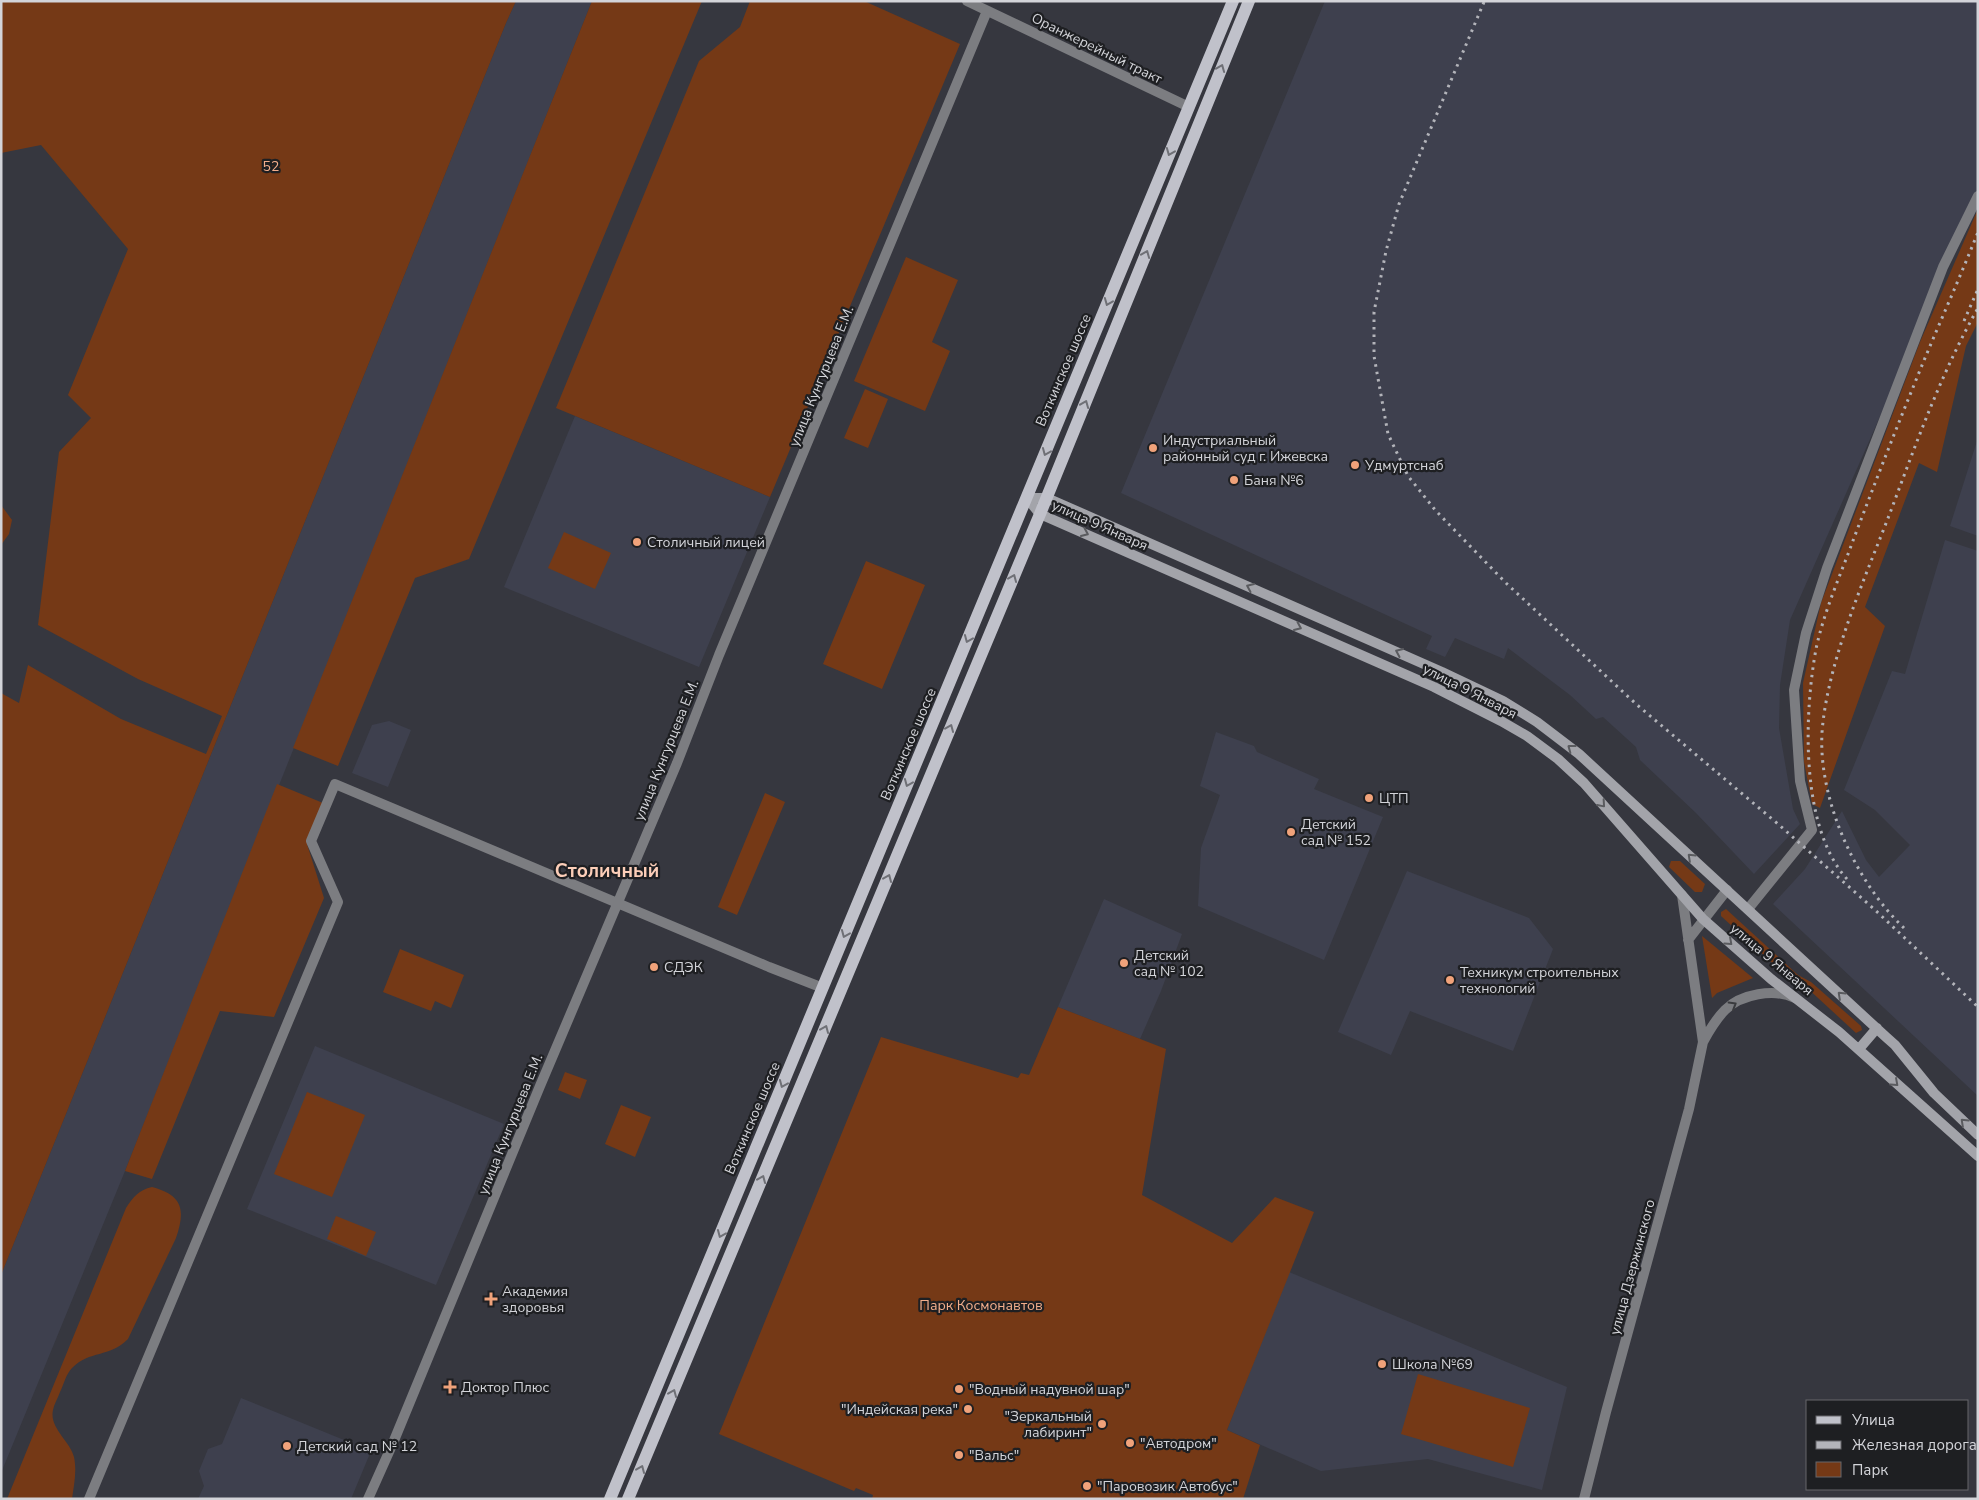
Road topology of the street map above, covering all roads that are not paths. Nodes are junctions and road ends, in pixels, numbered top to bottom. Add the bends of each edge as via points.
1 (966, 1) edge
2 (1232, 1) edge
3 (1249, 1) edge
4 (984, 7) edge
5 (1189, 107) junction
6 (1204, 114) junction
7 (1978, 196) edge
8 (1027, 498) junction
9 (1046, 498) junction
10 (1040, 514) junction
11 (1415, 659) junction
12 (1407, 675) junction
13 (1727, 890) junction
14 (1682, 895) junction
15 (617, 902) junction
16 (1748, 909) junction
17 (1703, 919) junction
18 (1688, 940) junction
19 (823, 988) junction
20 (1800, 1000) junction
21 (1877, 1028) junction
22 (1703, 1042) junction
23 (1859, 1050) junction
24 (1978, 1135) edge
25 (1978, 1156) edge
26 (89, 1499) edge
27 (368, 1499) edge
28 (610, 1499) edge
29 (628, 1499) edge
30 (1584, 1499) edge

1 - 4 street, Оранжерейный тракт
2 - 5 main road, Воткинское шоссе
6 -> 3 main road
4 - 5 street, Оранжерейный тракт
4 - 15 street, улица Кунгурцева Е.М. via 814,431
5 - 6 street, Оранжерейный тракт
5 -> 8 main road, Воткинское шоссе
9 -> 6 main road
7 - 16 street via 1943,268 1827,568 1806,633 1794,690 1800,781 1812,830
8 - 9 main road, улица 9 Января
8 - 10 main road, улица 9 Января
8 -> 19 main road, Воткинское шоссе
9 - 10 main road
11 -> 9 main road, улица 9 Января
10 -> 12 main road, улица 9 Января
29 -> 10 main road
11 - 12 main road
13 -> 11 main road, улица 9 Января via 1578,754 1537,722 1503,701
12 -> 14 main road, улица 9 Января via 1501,721 1558,758
13 - 16 main road, улица 9 Января
13 - 17 street
14 - 17 main road, улица 9 Января
14 - 18 street, улица Дзержинского
15 - 19 street
15 - 26 street via 335,784 311,840 338,902
15 - 27 street, улица Кунгурцева Е.М.
21 -> 16 main road, улица 9 Января
17 - 18 street
17 -> 20 main road, улица 9 Января
18 - 22 street, улица Дзержинского
19 -> 28 main road, Воткинское шоссе
22 -> 20 street, улица Дзержинского via 1726,1008 1752,995 1787,994
20 - 23 main road, улица 9 Января
21 - 23 main road
24 -> 21 main road, улица 9 Января via 1934,1093
22 - 30 street, улица Дзержинского via 1687,1118
23 -> 25 main road, улица 9 Января

